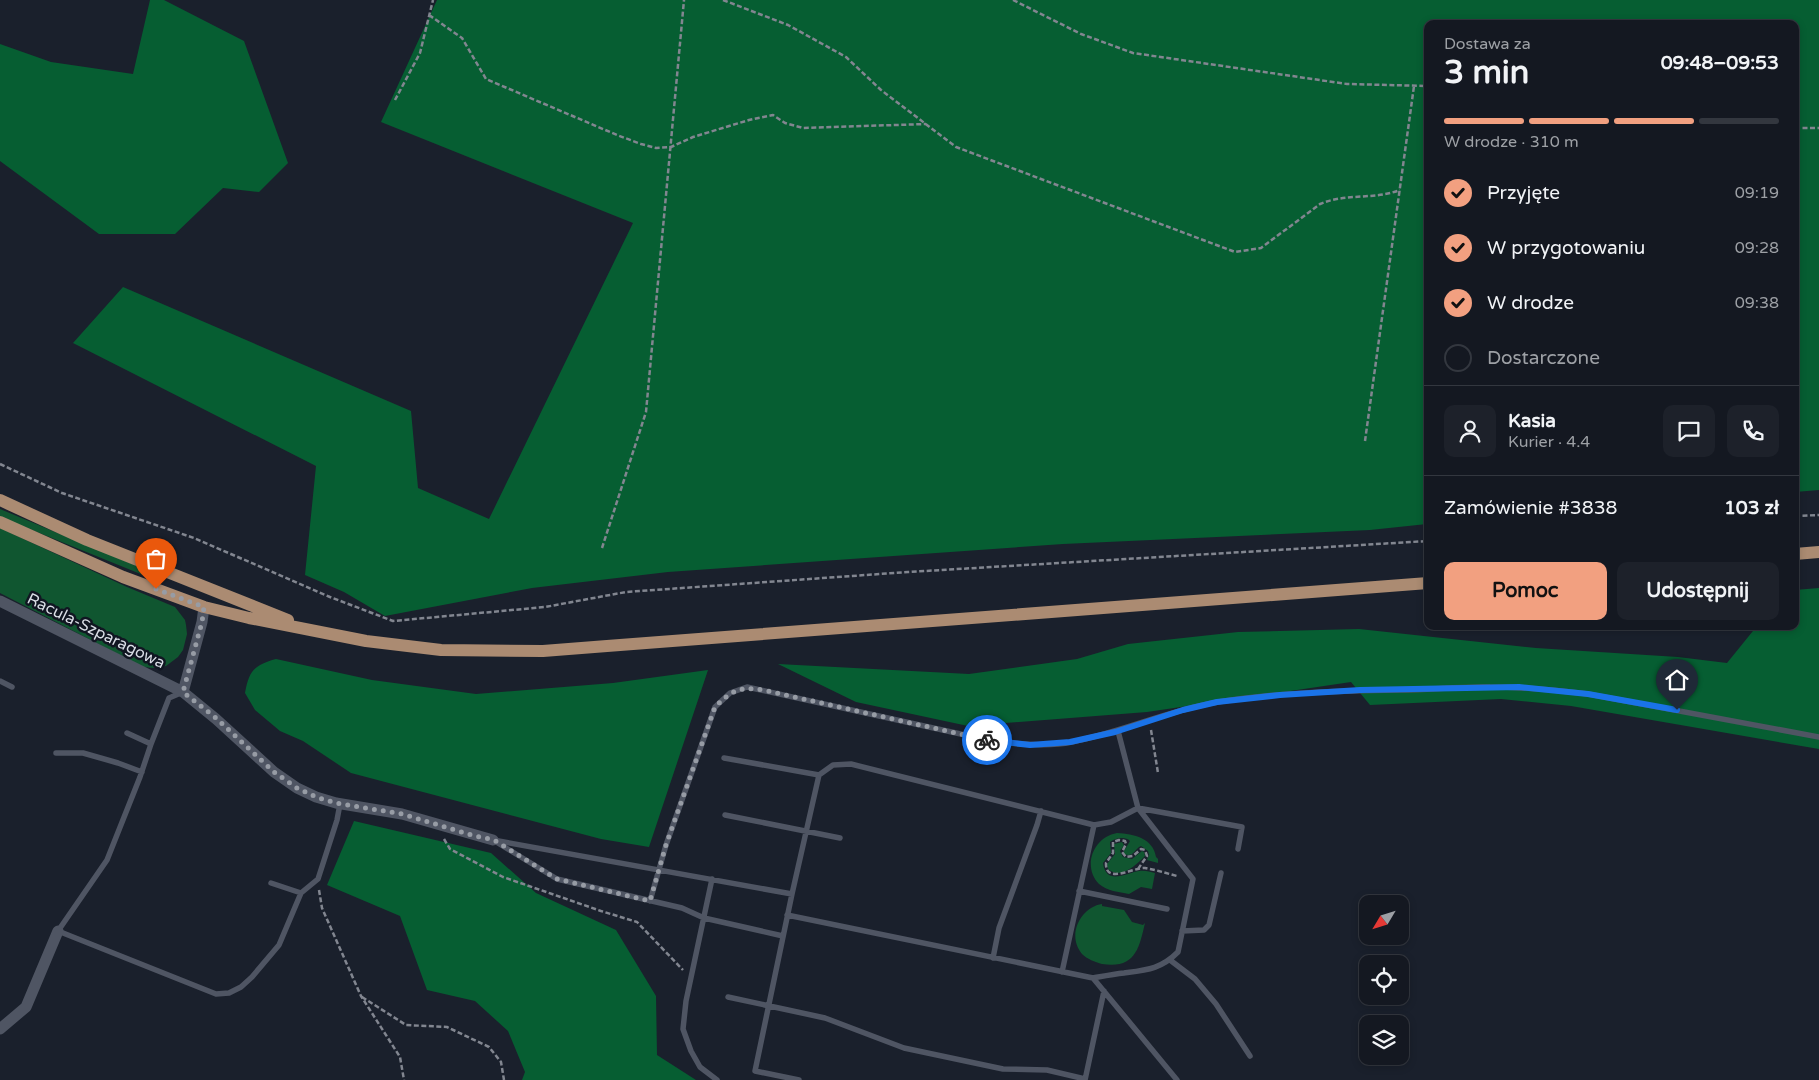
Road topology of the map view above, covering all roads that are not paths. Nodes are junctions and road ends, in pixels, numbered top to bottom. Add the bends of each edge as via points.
1 (0, 500) edge
2 (0, 522) edge
3 (1819, 552) edge
4 (1799, 554) edge
5 (1424, 583) edge
6 (0, 601) edge
7 (204, 607) junction
8 (309, 629) junction
9 (0, 681) edge
10 (12, 687) dead end
11 (183, 692) junction
12 (1118, 731) junction
13 (127, 733) dead end
14 (1819, 737) edge
15 (151, 744) junction
16 (56, 753) dead end
17 (724, 758) dead end
18 (142, 772) junction
19 (819, 775) junction
20 (340, 804) junction
21 (1138, 808) junction
22 (1040, 811) junction
23 (725, 814) dead end
24 (1094, 825) junction
25 (806, 831) junction
26 (840, 838) dead end
27 (494, 840) junction
28 (1238, 849) dead end
29 (658, 870) junction
30 (1221, 873) dead end
31 (712, 879) junction
32 (271, 883) dead end
33 (1079, 891) junction
34 (300, 893) junction
35 (792, 894) junction
36 (650, 901) junction
37 (1167, 909) dead end
38 (788, 915) junction
39 (704, 918) junction
40 (58, 931) junction
41 (1182, 931) junction
42 (783, 936) junction
43 (993, 958) junction
44 (1170, 960) junction
45 (1062, 972) junction
46 (1093, 978) junction
47 (1104, 991) junction
48 (728, 997) dead end
49 (768, 1006) junction
50 (0, 1029) edge
51 (1250, 1056) dead end
52 (1085, 1079) edge
53 (717, 1080) edge
54 (799, 1080) edge
55 (1177, 1080) edge

1 - 8 main road via 87,540
2 - 7 main road via 123,577
3 - 4 main road
5 - 8 main road via 544,651 441,650 366,641
6 - 11 street, Racula-Szparagowa
7 - 8 main road
7 - 11 street
9 - 10 lane
11 - 15 lane via 169,698
11 - 20 street, Racula-Szparagowa via 274,772 297,788
12 - 14 lane via 1217,702 1248,698 1360,690 1519,687 1597,696
12 - 21 lane
12 - 29 lane via 1070,742 1030,745 997,742 748,687 730,693 715,707
13 - 15 lane
15 - 18 lane
16 - 18 lane via 83,753
17 - 19 lane
18 - 40 lane via 107,860
19 - 22 lane via 833,765 851,764
19 - 25 lane
20 - 27 street, Racula-Szparagowa via 402,814
20 - 34 lane via 318,879
21 - 24 lane via 1111,822
21 - 28 lane via 1242,827
21 - 41 lane via 1193,879
22 - 24 lane
22 - 43 lane via 999,928
23 - 25 lane
24 - 33 lane
25 - 26 lane
25 - 35 lane
27 - 29 lane
27 - 36 lane via 557,879
29 - 31 lane
29 - 36 lane
30 - 41 lane via 1209,925 1204,930
31 - 35 lane
31 - 39 lane
32 - 34 lane
33 - 37 lane
33 - 45 lane
34 - 40 lane via 279,945 252,977 229,993 216,994
35 - 38 lane
36 - 39 lane via 682,908
38 - 42 lane
38 - 43 lane
39 - 42 lane
39 - 53 lane via 683,1029 700,1067
40 - 50 street via 26,1007
41 - 44 lane via 1178,952
42 - 49 lane
43 - 45 lane
44 - 46 lane via 1145,971
44 - 51 lane via 1195,979 1216,1004
45 - 46 lane
46 - 47 lane
47 - 52 lane
47 - 55 lane
48 - 49 lane
49 - 52 lane via 825,1018 904,1048 1003,1069 1047,1070
49 - 54 lane via 755,1071

